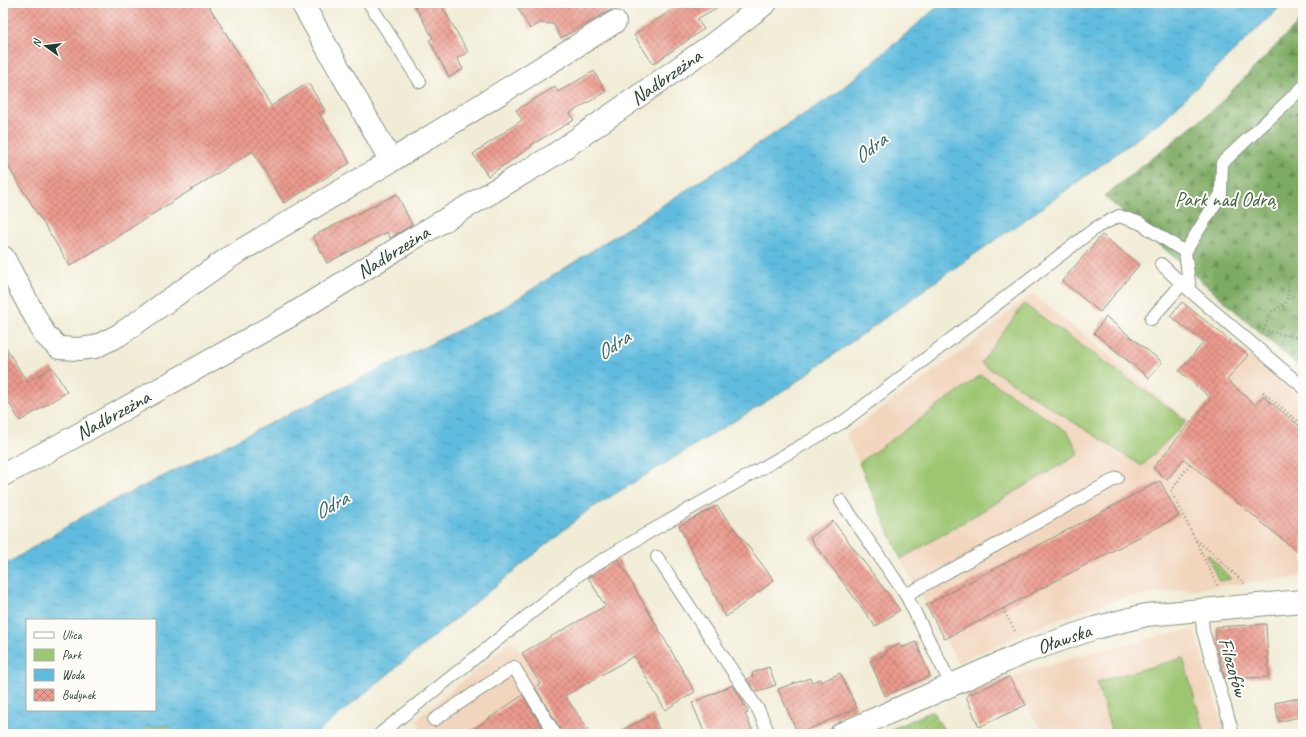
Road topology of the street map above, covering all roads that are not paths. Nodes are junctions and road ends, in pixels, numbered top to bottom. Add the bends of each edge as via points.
1 (369, 3) edge
2 (766, 3) edge
3 (308, 5) edge
4 (615, 22) dead end
5 (420, 82) dead end
6 (1303, 87) edge
7 (392, 161) junction
8 (1185, 252) junction
9 (3, 257) edge
10 (1161, 264) dead end
11 (1186, 287) junction
12 (1150, 319) dead end
13 (1303, 387) edge
14 (3, 474) edge
15 (1117, 478) dead end
16 (841, 501) dead end
17 (657, 557) dead end
18 (906, 595) junction
19 (1303, 601) edge
20 (1201, 609) junction
21 (951, 684) junction
22 (434, 720) dead end
23 (380, 734) edge
24 (555, 734) edge
25 (769, 734) edge
26 (841, 734) edge
27 (1233, 734) edge

1 - 5 lane
2 - 14 street, Nadbrzeżna via 714,44 554,155 290,316
3 - 7 street
4 - 7 street
6 - 8 lane via 1222,163 1221,194
7 - 9 street via 230,257 119,335 95,347 59,348 45,335
8 - 11 lane
8 - 23 lane via 1140,223 1119,216 1097,227 843,422 651,530 581,573
10 - 11 lane
11 - 12 lane
11 - 13 lane
15 - 18 lane
16 - 18 lane
17 - 25 lane via 760,711
18 - 21 lane
19 - 20 street, Oławska
20 - 21 street, Oławska via 1146,615 1095,628 1026,652
20 - 27 lane, Filozofów via 1203,631
21 - 26 street, Oławska
22 - 24 lane via 514,667

